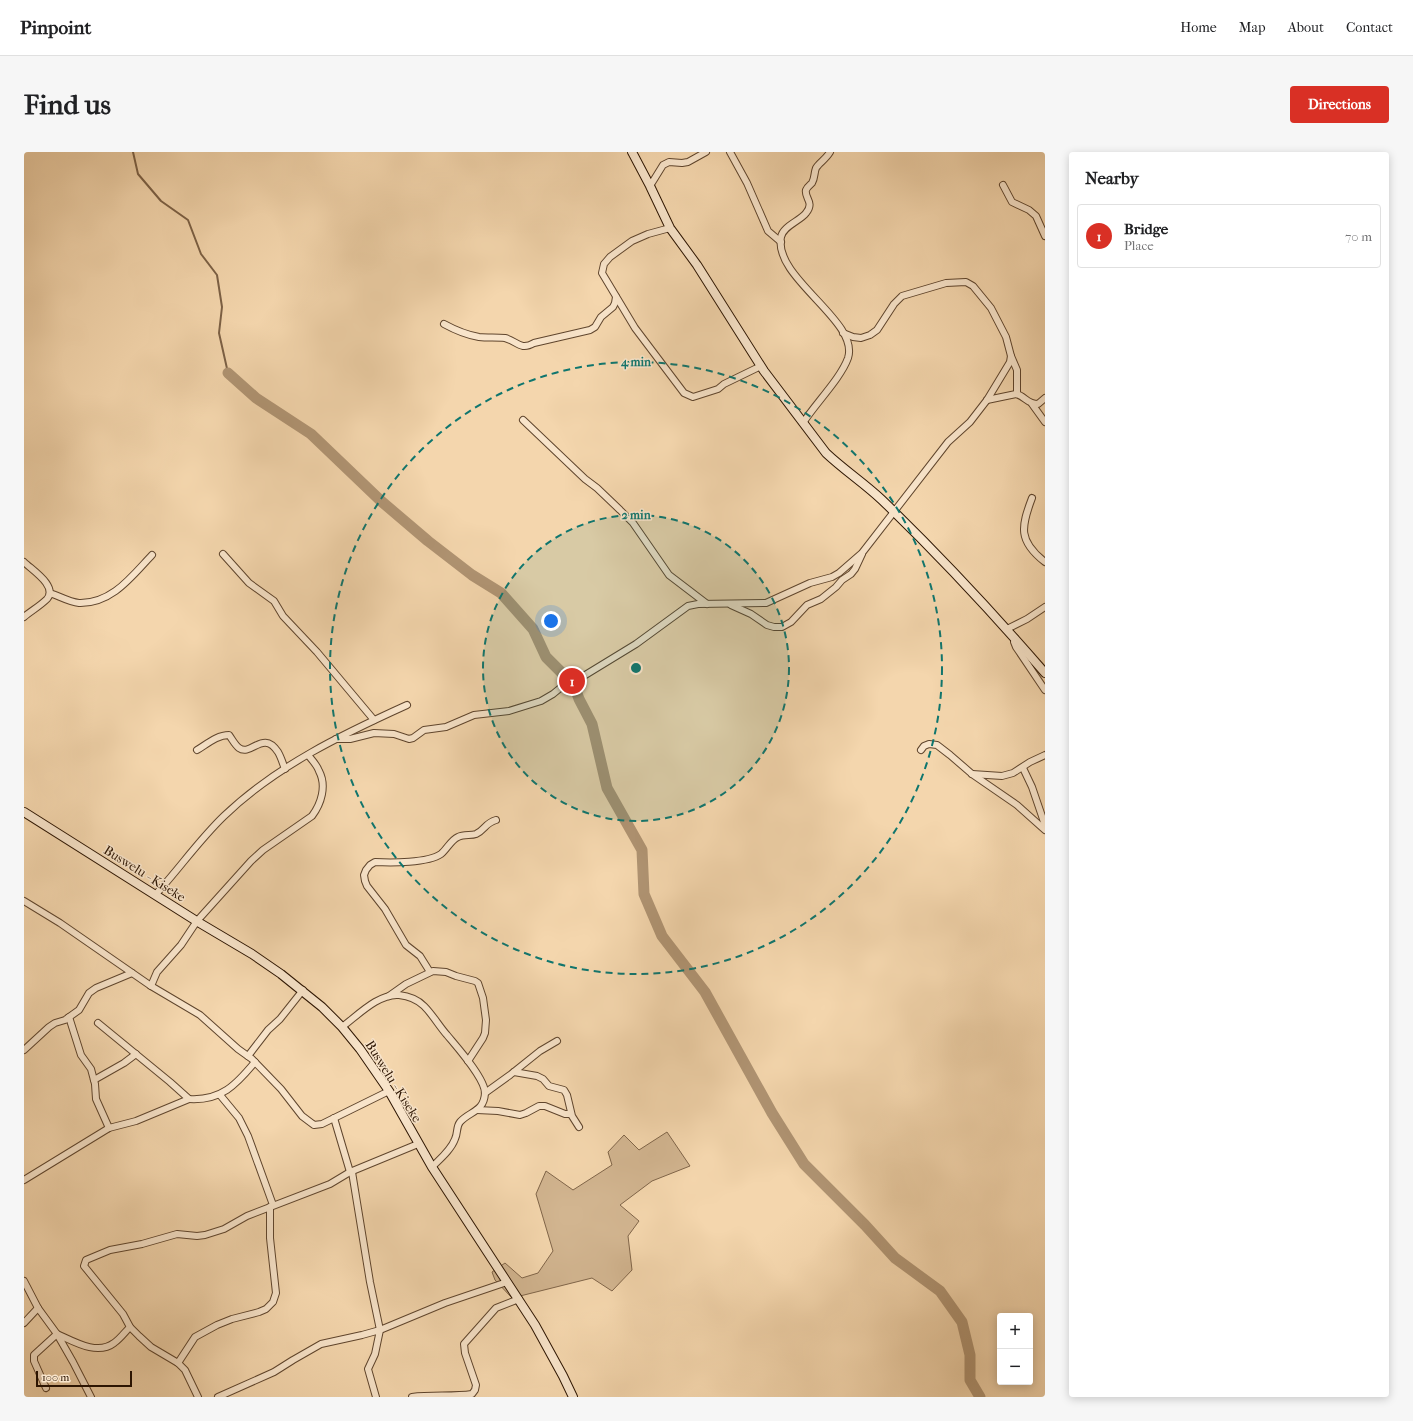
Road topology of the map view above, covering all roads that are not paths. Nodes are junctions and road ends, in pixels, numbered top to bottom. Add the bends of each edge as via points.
1 (632, 152) edge
2 (706, 152) edge
3 (730, 152) edge
4 (830, 152) edge
5 (1004, 185) dead end
6 (650, 186) junction
7 (670, 228) junction
8 (1045, 236) edge
9 (781, 242) junction
10 (616, 297) junction
11 (444, 324) dead end
12 (843, 333) junction
13 (1011, 356) junction
14 (762, 366) junction
15 (1017, 394) junction
16 (1045, 398) edge
17 (987, 400) junction
18 (1032, 404) junction
19 (523, 420) dead end
20 (1045, 422) edge
21 (803, 423) junction
22 (1032, 498) dead end
23 (895, 512) junction
24 (862, 553) junction
25 (222, 554) dead end
26 (152, 555) dead end
27 (24, 562) edge
28 (1045, 562) edge
29 (50, 593) junction
30 (726, 603) junction
31 (707, 604) junction
32 (1045, 607) edge
33 (24, 617) edge
34 (1007, 629) junction
35 (1015, 638) junction
36 (1045, 673) edge
37 (1045, 690) edge
38 (407, 705) dead end
39 (374, 720) junction
40 (336, 739) junction
41 (197, 750) dead end
42 (921, 750) dead end
43 (308, 755) junction
44 (1045, 756) edge
45 (1024, 768) junction
46 (285, 769) junction
47 (972, 774) junction
48 (1045, 801) edge
49 (1039, 805) junction
50 (24, 812) edge
51 (496, 820) dead end
52 (1045, 825) edge
53 (1045, 830) edge
54 (156, 894) junction
55 (24, 901) edge
56 (197, 920) junction
57 (430, 972) junction
58 (132, 973) junction
59 (151, 986) junction
60 (303, 990) junction
61 (389, 996) junction
62 (69, 1018) junction
63 (98, 1022) dead end
64 (342, 1027) junction
65 (557, 1040) dead end
66 (24, 1050) edge
67 (136, 1054) junction
68 (248, 1056) junction
69 (468, 1061) junction
70 (255, 1062) junction
71 (514, 1072) junction
72 (94, 1080) junction
73 (389, 1091) junction
74 (485, 1093) junction
75 (220, 1095) junction
76 (189, 1099) junction
77 (477, 1110) junction
78 (571, 1114) junction
79 (334, 1118) junction
80 (579, 1127) dead end
81 (109, 1128) junction
82 (418, 1144) junction
83 (432, 1168) junction
84 (351, 1172) junction
85 (24, 1180) edge
86 (272, 1206) junction
87 (24, 1281) edge
88 (507, 1282) junction
89 (519, 1299) junction
90 (38, 1308) junction
91 (24, 1323) edge
92 (130, 1327) junction
93 (380, 1330) junction
94 (57, 1334) junction
95 (178, 1363) junction
96 (46, 1388) dead end
97 (91, 1397) edge
98 (198, 1397) edge
99 (218, 1397) edge
100 (376, 1397) edge
101 (412, 1397) edge
102 (573, 1397) edge

1 - 6 main road
2 - 6 street via 688,162 669,162 663,165
3 - 9 street via 768,231
4 - 9 street via 816,168 814,178 807,188 809,208 799,220 783,232
5 - 8 street via 1012,202 1036,216
6 - 7 main road
7 - 10 street via 632,241 604,264 602,273
7 - 14 main road
9 - 12 street via 785,262 840,326
10 - 11 street via 616,303 601,317 595,328 529,346 522,346 505,338 480,337
10 - 14 street via 635,328 688,395 696,397
12 - 13 street via 861,338 870,335 877,330 902,296 946,283 966,282 973,286 991,308 1006,337
12 - 21 street via 848,342 848,358
13 - 15 street via 1017,370
13 - 17 street via 1008,368
14 - 21 main road
15 - 17 street
15 - 18 street
16 - 18 street via 1038,404
17 - 23 street via 970,422 948,442
18 - 20 street
19 - 31 street via 633,523 669,575
21 - 23 main road via 826,453
22 - 28 street via 1023,532 1032,548
23 - 24 street
23 - 34 main road
24 - 30 street via 832,577 810,583 766,603
24 - 30 street via 855,569 836,587 821,599 807,605 791,622 782,627 767,625 751,614
25 - 39 street via 249,583 274,601 283,616
26 - 29 street via 121,588 107,597 79,603
27 - 29 street via 45,582
29 - 33 street
30 - 31 street
31 - 40 street via 688,606 636,644 541,701 509,711 474,715 446,727 424,730 408,739 394,734 374,733 350,739
32 - 34 street
34 - 35 main road
35 - 36 main road
35 - 37 street via 1016,647
38 - 39 street
39 - 40 street
40 - 43 street
41 - 46 street via 225,735 229,735 242,750 268,742 278,752
42 - 47 street via 929,744 937,745
43 - 46 street
43 - 56 street via 321,776 323,791 317,809 312,816 251,861
44 - 45 street via 1030,762
45 - 47 street via 1002,776
45 - 49 street
46 - 54 street via 252,791 223,816
47 - 53 street via 1017,804
48 - 49 street
49 - 52 street
50 - 54 main road, Buswelu - Kiseke
51 - 57 street via 486,824 477,833 458,837 442,854 434,858 422,861 375,862 366,870 364,875 368,886 386,909 406,945 420,956
54 - 56 main road, Buswelu - Kiseke
55 - 58 street
56 - 59 street via 181,945 157,972
56 - 60 main road, Buswelu - Kiseke
57 - 61 street
57 - 69 street via 446,972 475,981 480,986 486,1020 485,1033
58 - 59 street
58 - 62 street via 89,993 79,1010
59 - 68 street via 200,1015
60 - 64 main road, Buswelu - Kiseke
60 - 68 street
61 - 64 street via 375,1002
61 - 69 street via 400,995 414,999 423,1006
62 - 66 street via 49,1027
62 - 72 street via 81,1055 91,1069
63 - 67 street
64 - 73 main road, Buswelu - Kiseke
65 - 71 street
67 - 72 street
67 - 76 street
68 - 70 street
69 - 74 street via 483,1084
70 - 75 street via 245,1076
70 - 79 street via 302,1116 314,1125
71 - 74 street
71 - 78 street via 537,1076 549,1086 564,1090
72 - 81 street via 96,1099
73 - 79 street
73 - 82 main road, Buswelu - Kiseke
74 - 77 street
75 - 76 street via 206,1099
75 - 86 street via 239,1118 248,1136
76 - 81 street via 136,1121
77 - 78 street via 520,1115 539,1106 545,1106
77 - 83 street via 461,1121 453,1143
78 - 80 street
79 - 84 street
81 - 85 street
82 - 83 main road, Buswelu - Kiseke
82 - 84 street
83 - 88 main road, Buswelu - Kiseke
84 - 86 street via 330,1184
84 - 93 street
86 - 92 street via 247,1216 228,1228 205,1235 177,1234 110,1250 86,1260 84,1266 123,1314
86 - 95 street via 270,1238 276,1293 274,1302 259,1312 232,1319 202,1332 195,1337
87 - 90 street
88 - 89 main road, Buswelu - Kiseke
88 - 93 street
89 - 101 street via 496,1308 464,1344 476,1385 472,1394
89 - 102 main road, Buswelu - Kiseke via 550,1350
90 - 91 street
90 - 94 street
92 - 94 street via 114,1343 98,1348 74,1342
92 - 95 street via 151,1347
93 - 99 street via 321,1344 274,1372
93 - 100 street via 375,1354 368,1369
94 - 96 street via 34,1355 34,1361
94 - 97 street
95 - 98 street via 190,1379

